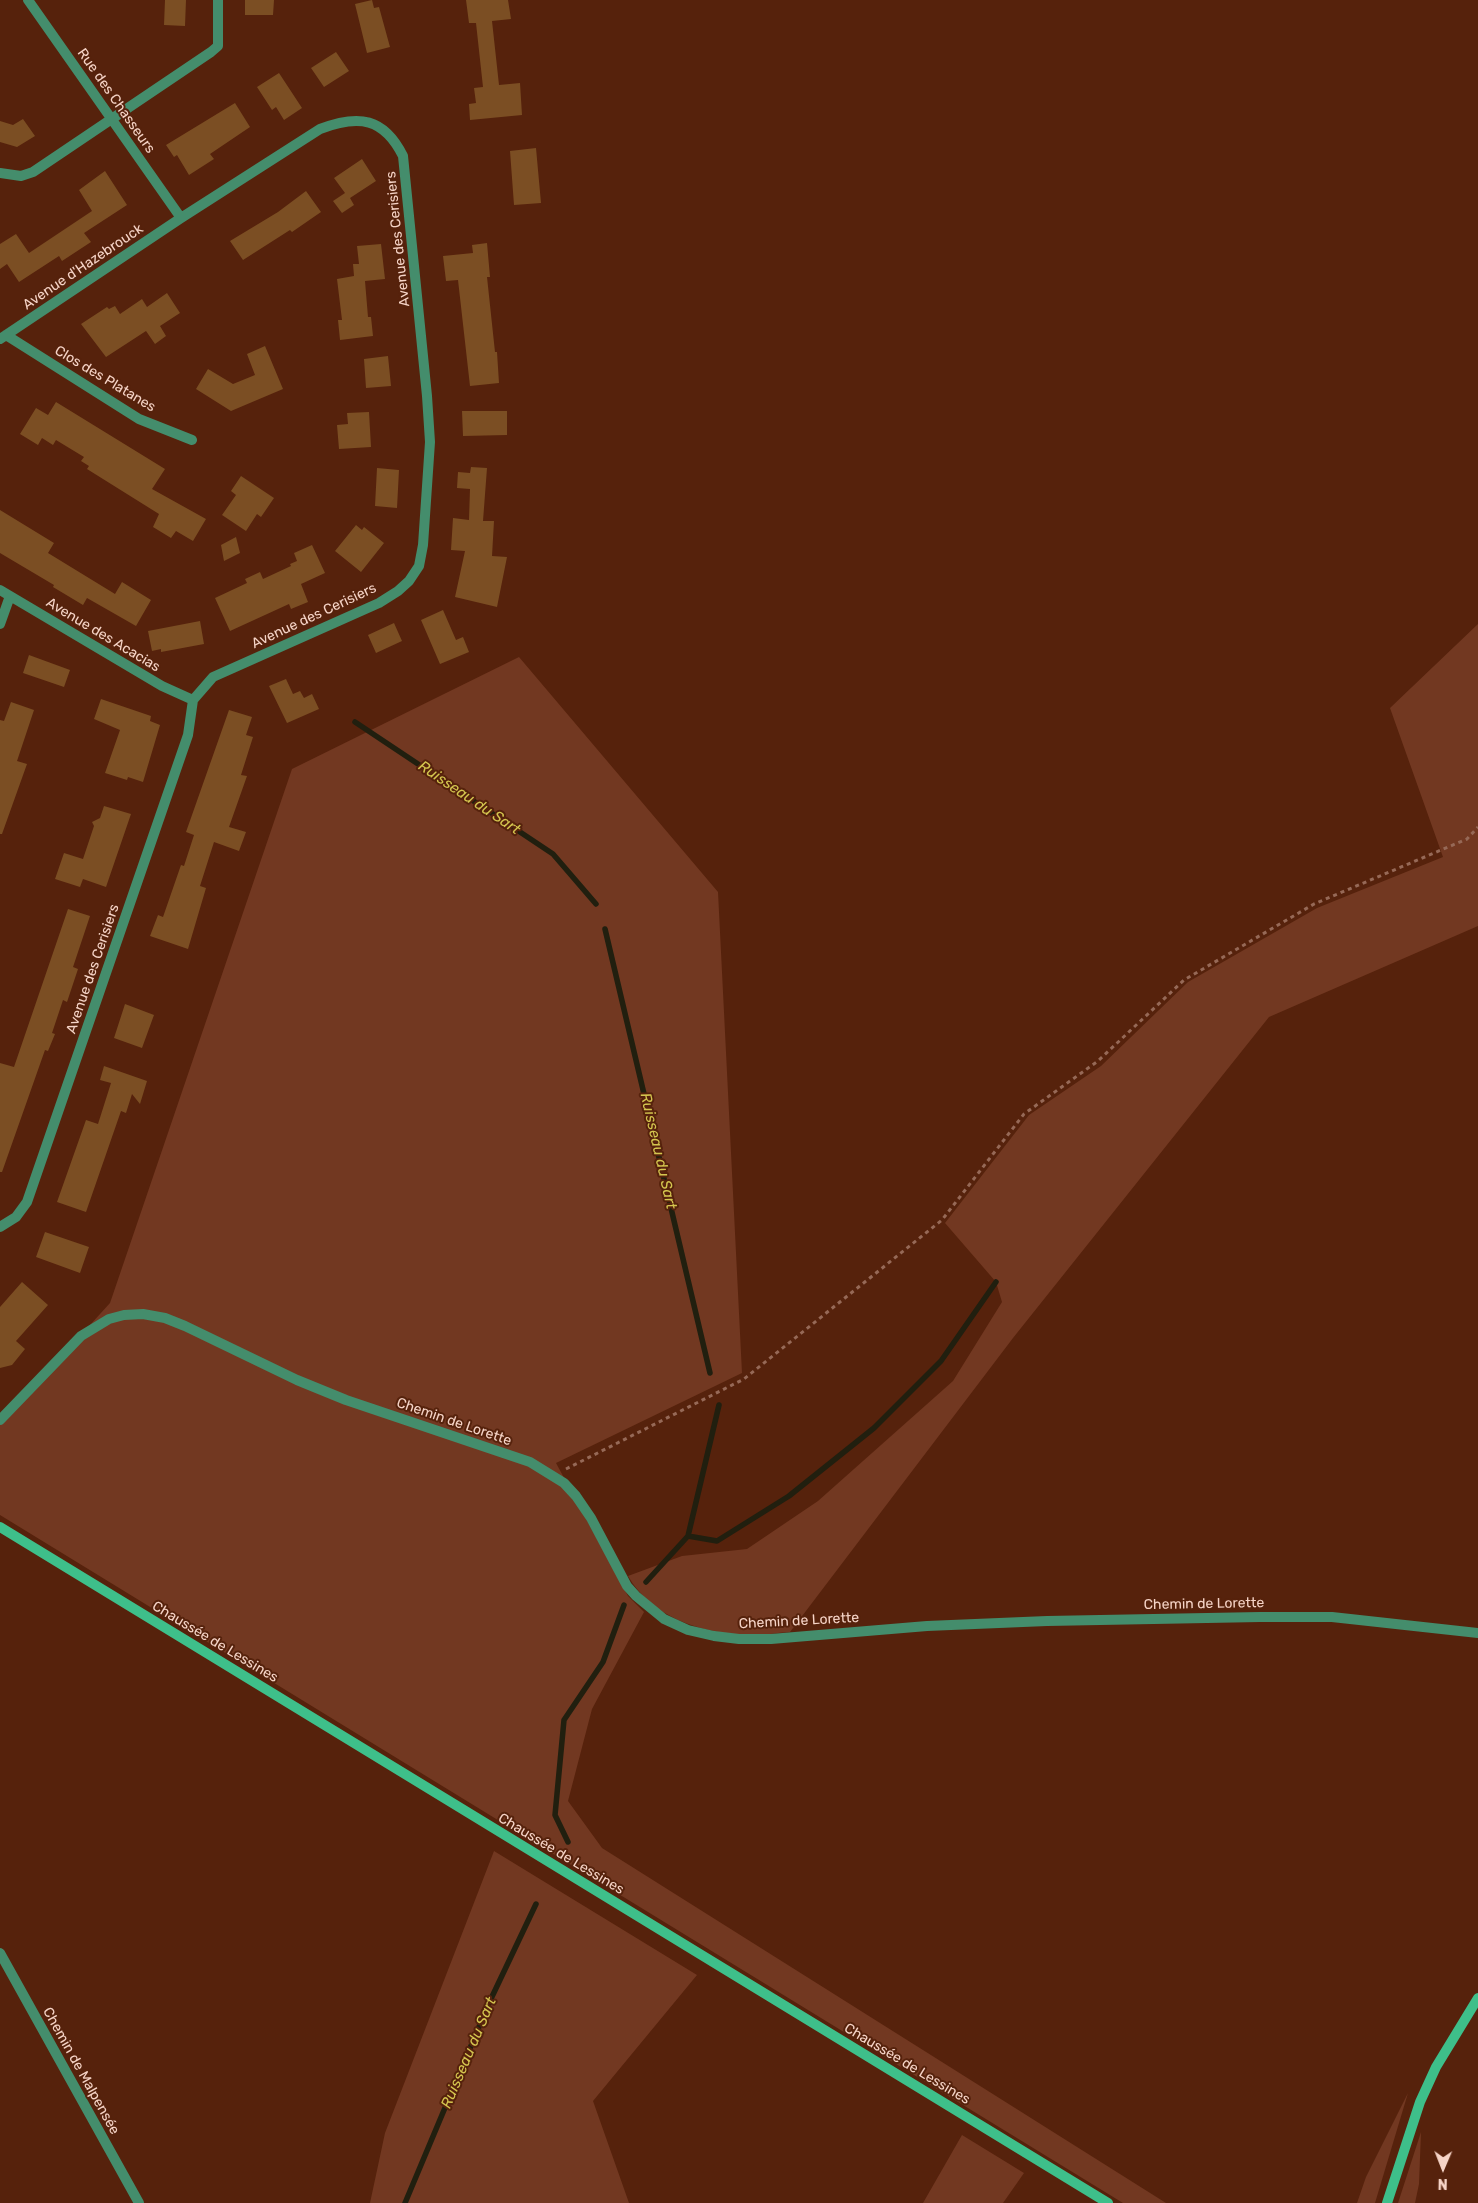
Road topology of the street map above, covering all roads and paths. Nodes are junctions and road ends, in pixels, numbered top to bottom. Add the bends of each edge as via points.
1 (28, 0) edge
2 (218, 0) edge
3 (112, 118) junction
4 (0, 173) edge
5 (181, 218) junction
6 (3, 337) edge
7 (192, 440) dead end
8 (0, 590) edge
9 (10, 596) junction
10 (0, 624) edge
11 (193, 700) junction
12 (1478, 826) edge
13 (0, 1227) edge
14 (0, 1420) edge
15 (552, 1476) junction
16 (0, 1527) edge
17 (1478, 1632) edge
18 (0, 1953) edge
19 (1478, 1998) edge
20 (139, 2203) edge
21 (1108, 2203) edge
22 (1387, 2203) edge

1 - 3 street, Rue des Chasseurs
2 - 3 street via 218,46
3 - 4 street via 33,172 21,176
3 - 5 street, Rue des Chasseurs
5 - 6 street, Avenue d'Hazebrouck
5 - 11 street, Avenue des Cerisiers via 320,129 341,121 379,126 394,139 403,156 430,442 422,546 418,566 409,581 379,603 213,677
6 - 7 street, Clos des Platanes via 140,419
8 - 9 street, Avenue des Acacias
9 - 10 street
9 - 11 street, Avenue des Acacias via 162,686
11 - 13 street, Avenue des Cerisiers via 188,735 27,1202 16,1217
12 - 15 path via 1467,839 1314,904 1184,980 1098,1062 1024,1114 942,1220 744,1379
14 - 15 street, Chemin de Lorette via 81,1336 109,1320 143,1314 178,1323 346,1400 503,1452 530,1462
15 - 17 street, Chemin de Lorette via 564,1483 591,1518 627,1586 636,1596 664,1619 688,1630 714,1636 771,1638 927,1626 1260,1617 1332,1617
16 - 21 main road, Chaussée de Lessines
18 - 20 street, Chemin de Malpensée
19 - 22 main road via 1436,2067 1420,2102

